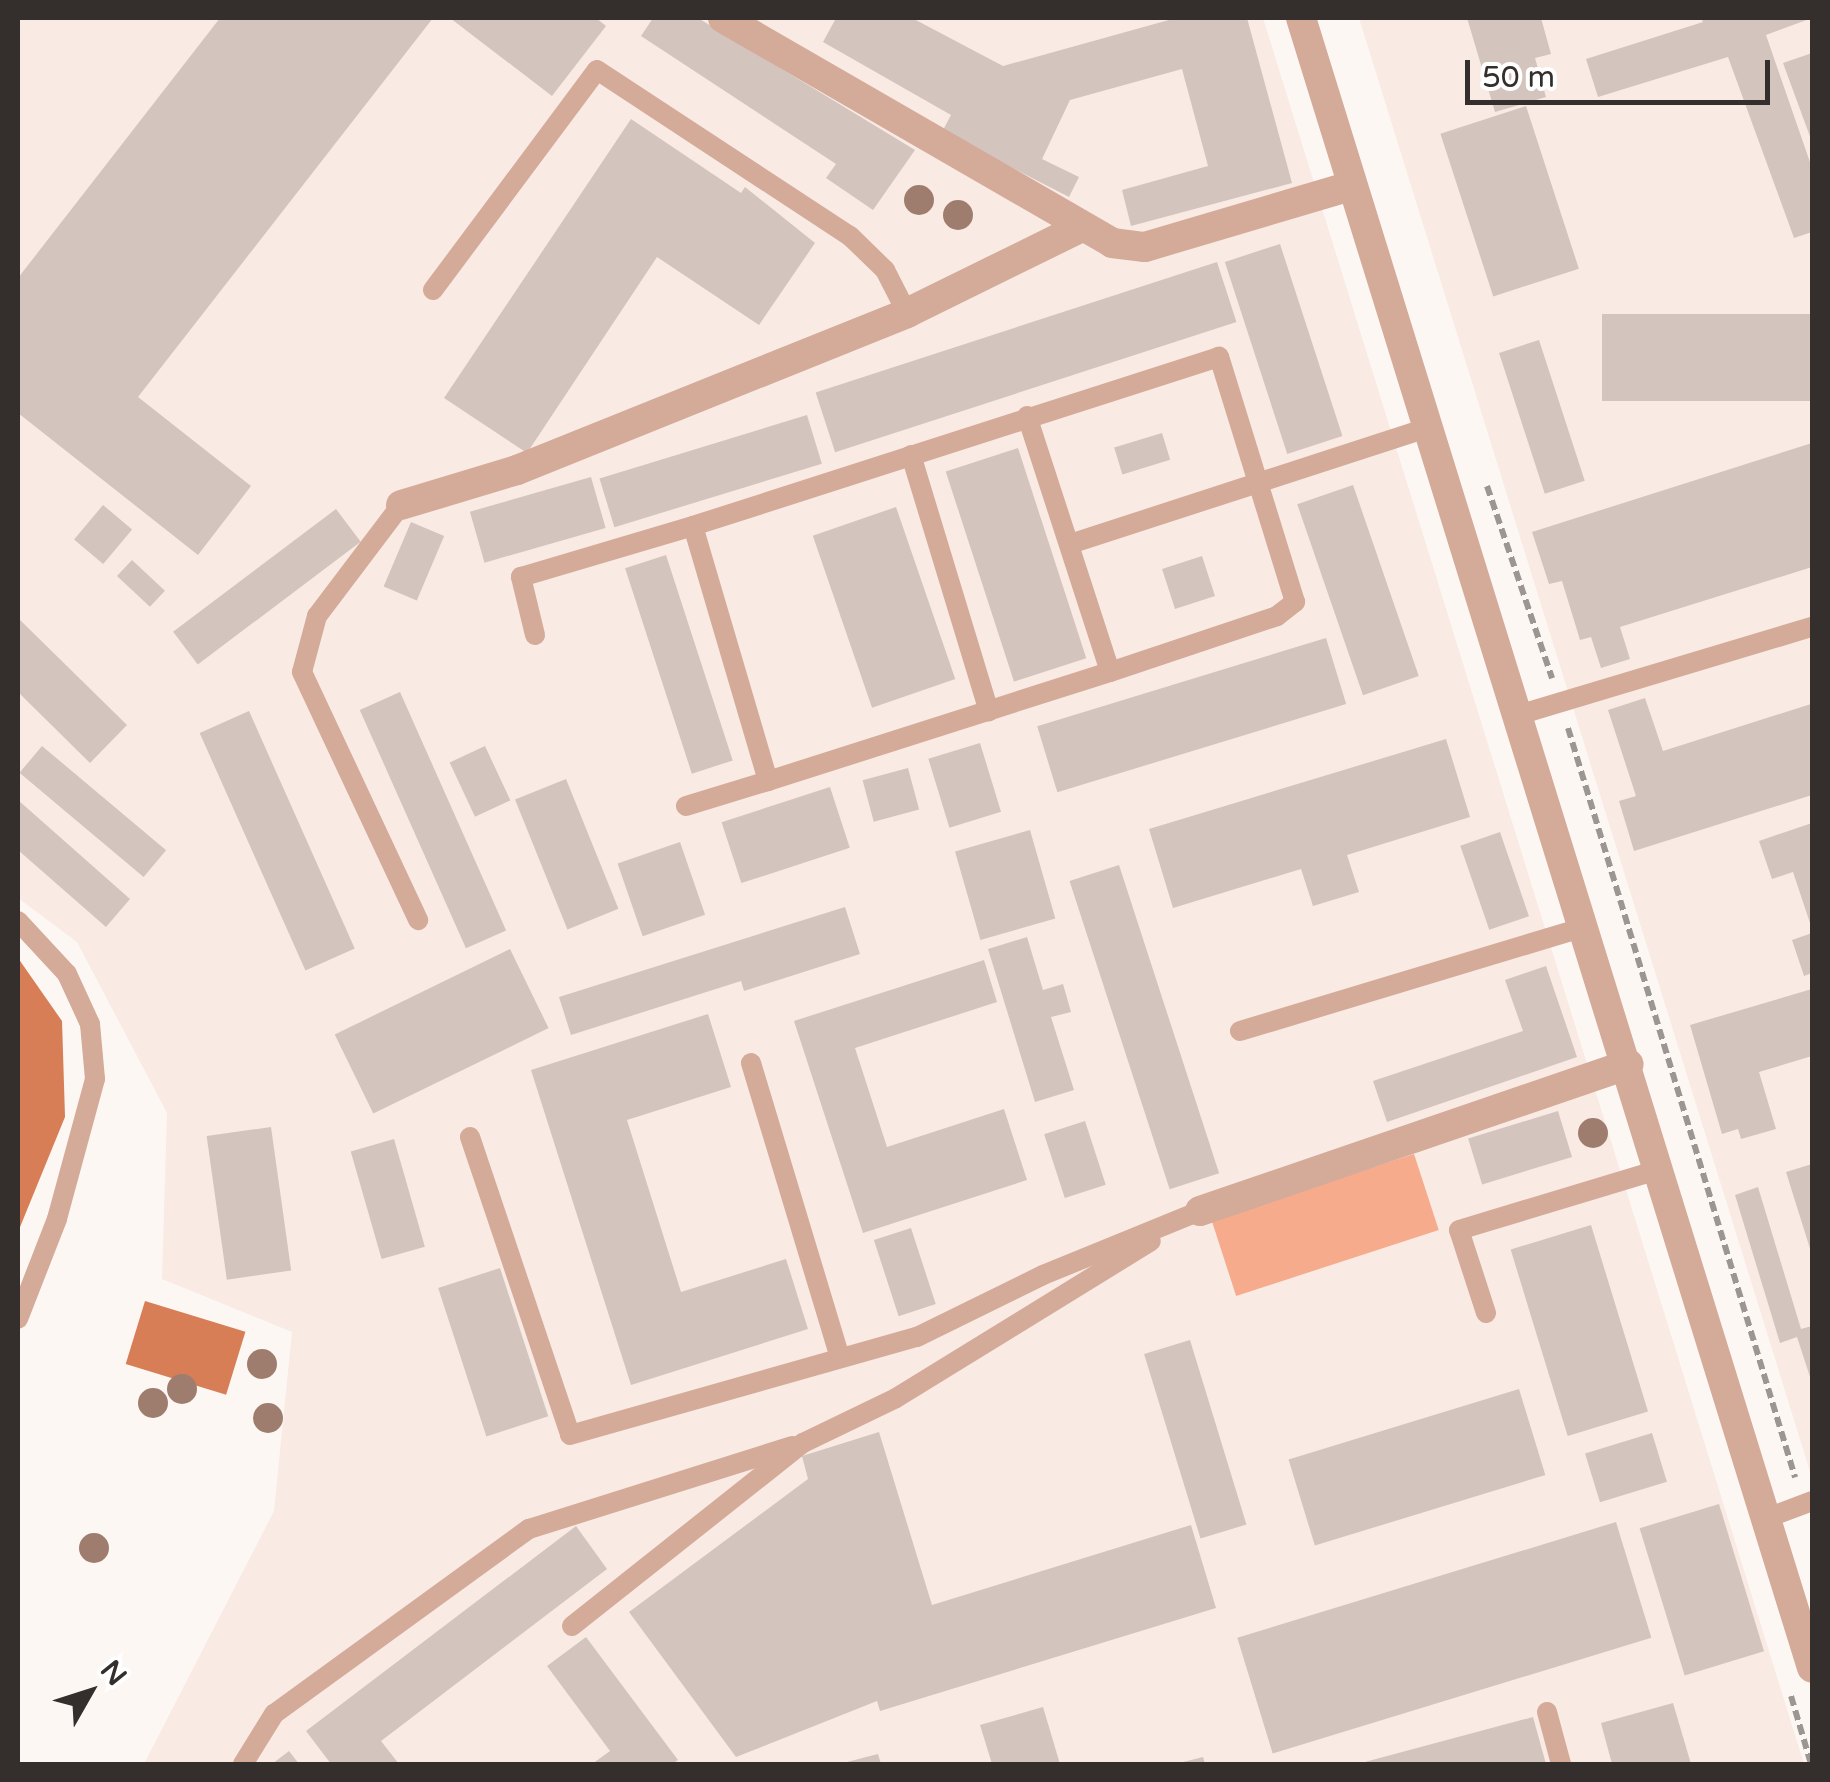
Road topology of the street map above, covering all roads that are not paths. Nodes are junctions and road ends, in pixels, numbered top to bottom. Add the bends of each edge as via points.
1 (723, 18) edge
2 (1301, 18) edge
3 (1351, 186) junction
4 (1080, 228) junction
5 (433, 290) dead end
6 (906, 313) junction
7 (1027, 416) junction
8 (1428, 428) junction
9 (911, 454) junction
10 (1258, 483) junction
11 (401, 506) joint
12 (693, 526) junction
13 (1070, 544) junction
14 (1812, 627) edge
15 (535, 635) dead end
16 (1110, 672) junction
17 (988, 711) junction
18 (1518, 716) junction
19 (768, 781) junction
20 (686, 806) dead end
21 (18, 920) edge
22 (418, 920) dead end
23 (1585, 926) junction
24 (1240, 1031) dead end
25 (750, 1064) dead end
26 (1629, 1064) junction
27 (470, 1137) dead end
28 (1661, 1169) junction
29 (1200, 1211) junction
30 (1486, 1313) dead end
31 (18, 1319) edge
32 (840, 1358) junction
33 (803, 1442) junction
34 (1808, 1503) edge
35 (1767, 1518) junction
36 (572, 1626) dead end
37 (1812, 1668) edge
38 (1547, 1712) dead end
39 (243, 1764) edge
40 (1561, 1764) edge

1 - 4 street
2 - 3 street
3 - 4 street via 1145,247 1112,243
3 - 8 street
4 - 6 street
5 - 6 lane via 597,70 850,236 885,270
6 - 11 street via 517,470
7 - 9 lane
7 - 10 lane via 1219,357
7 - 13 lane
8 - 10 lane
8 - 18 street
9 - 12 lane
9 - 17 lane
10 - 13 lane
10 - 16 lane via 1294,602 1277,616
11 - 22 lane via 318,616 302,672
12 - 15 lane via 521,577
12 - 19 lane
13 - 16 lane
14 - 18 lane
16 - 17 lane
17 - 19 lane
18 - 23 street
19 - 20 lane
21 - 31 lane via 66,974 90,1024 96,1080 57,1219
23 - 24 lane
23 - 26 street
25 - 32 lane
26 - 28 street
26 - 29 street
27 - 32 lane via 570,1435
28 - 30 lane via 1459,1230
28 - 35 street
29 - 32 lane via 1043,1274 917,1337
29 - 33 lane via 896,1398
33 - 36 lane
33 - 39 lane via 529,1529 274,1714
34 - 35 lane
35 - 37 street
38 - 40 lane

